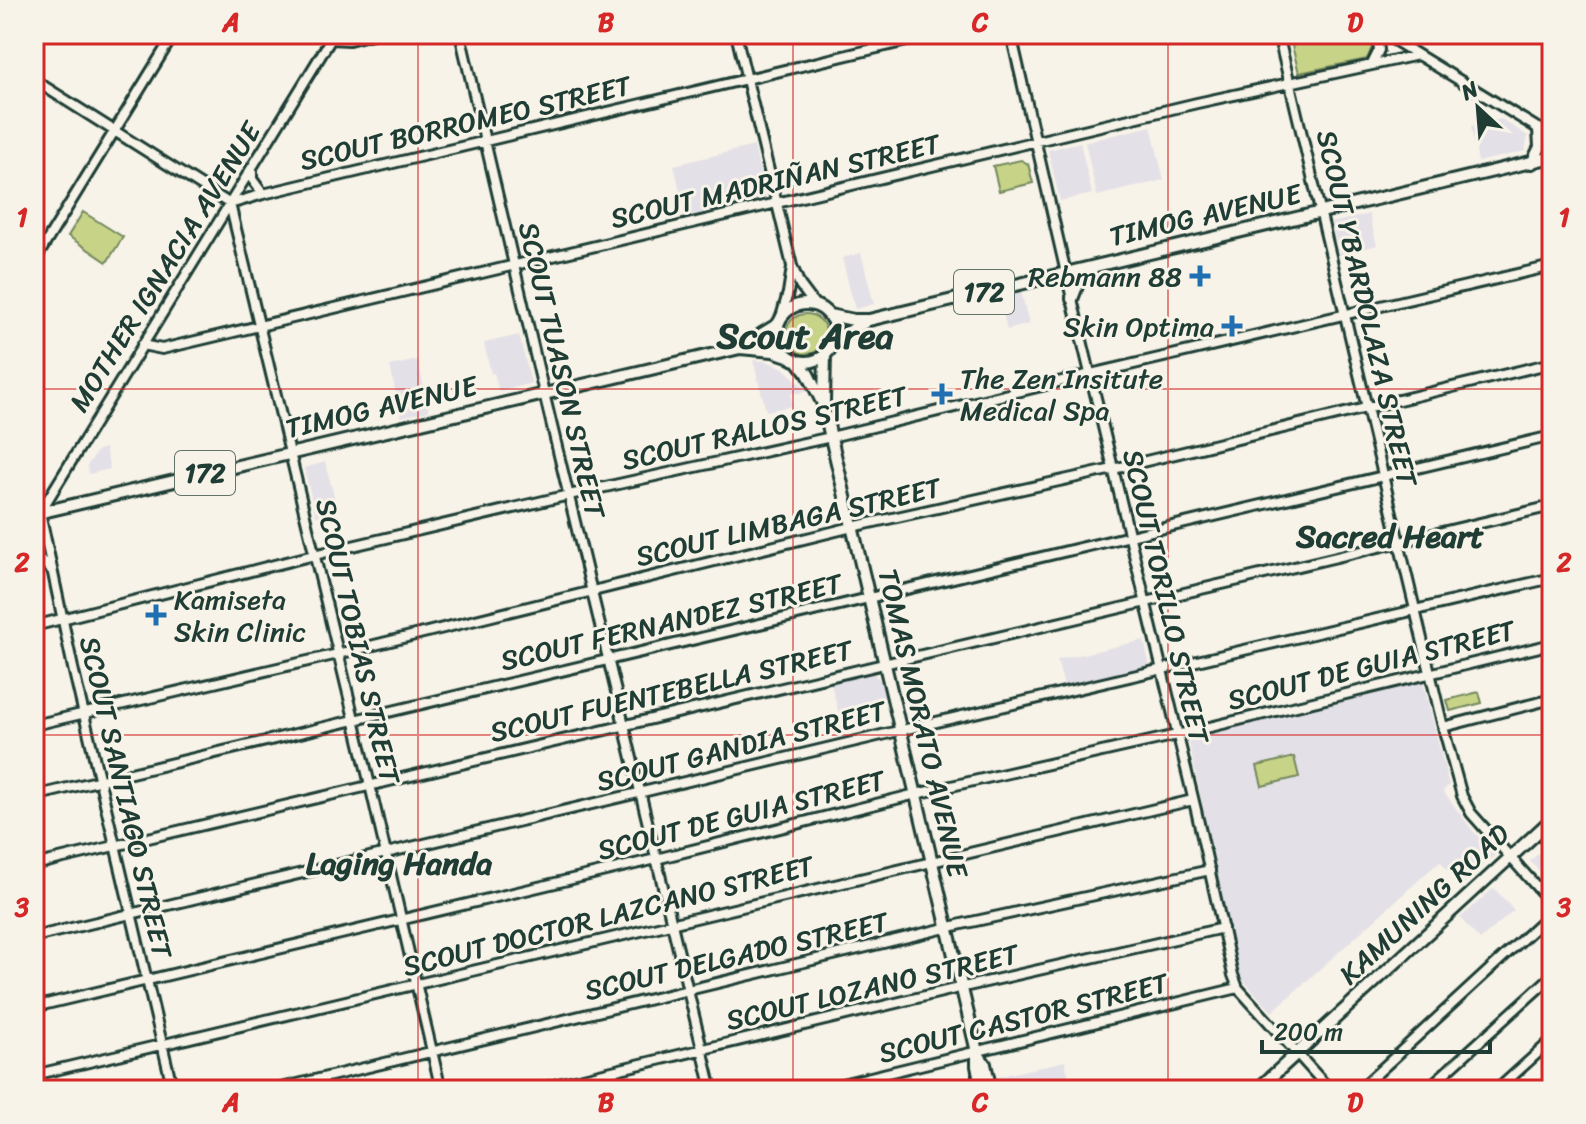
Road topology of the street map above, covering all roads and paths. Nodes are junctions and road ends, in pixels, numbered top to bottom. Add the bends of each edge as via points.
1 (174, 34) edge
2 (372, 34) edge
3 (460, 34) edge
4 (736, 34) edge
5 (936, 34) edge
6 (1011, 34) edge
7 (1278, 34) edge
8 (1377, 34) edge
9 (1384, 34) edge
10 (333, 36) edge
11 (1418, 55) junction
12 (1372, 64) junction
13 (747, 78) junction
14 (34, 80) edge
15 (1290, 83) junction
16 (114, 130) junction
17 (1547, 132) edge
18 (486, 141) junction
19 (1036, 142) junction
20 (1552, 157) edge
21 (1534, 162) junction
22 (1552, 165) edge
23 (252, 169) junction
24 (263, 194) junction
25 (776, 203) junction
26 (230, 204) junction
27 (1322, 213) junction
28 (34, 262) edge
29 (1098, 265) junction
30 (515, 266) junction
31 (792, 266) junction
32 (1552, 266) edge
33 (1066, 273) junction
34 (1072, 299) junction
35 (815, 305) junction
36 (1345, 314) junction
37 (829, 315) junction
38 (869, 320) junction
39 (780, 321) junction
40 (261, 326) junction
41 (833, 344) junction
42 (142, 345) junction
43 (740, 348) junction
44 (825, 354) junction
45 (793, 359) junction
46 (1552, 363) edge
47 (1091, 374) junction
48 (544, 393) junction
49 (823, 404) junction
50 (1368, 407) junction
51 (1552, 436) edge
52 (831, 437) junction
53 (290, 453) junction
54 (1113, 469) junction
55 (1384, 476) junction
56 (569, 495) junction
57 (1552, 506) edge
58 (36, 516) edge
59 (852, 527) junction
60 (1130, 535) junction
61 (1399, 543) junction
62 (314, 555) junction
63 (34, 557) edge
64 (52, 571) junction
65 (1552, 578) edge
66 (592, 592) junction
67 (869, 597) junction
68 (1145, 603) junction
69 (1416, 610) junction
70 (62, 619) junction
71 (34, 626) edge
72 (1552, 644) edge
73 (338, 654) junction
74 (608, 660) junction
75 (885, 663) junction
76 (1162, 670) junction
77 (1431, 673) junction
78 (1548, 700) dead end
79 (84, 713) junction
80 (353, 721) junction
81 (34, 725) edge
82 (625, 725) junction
83 (1443, 727) junction
84 (900, 730) junction
85 (1177, 735) junction
86 (100, 781) junction
87 (370, 785) junction
88 (640, 793) junction
89 (916, 794) junction
90 (34, 796) edge
91 (1193, 800) junction
92 (1552, 819) edge
93 (116, 846) junction
94 (385, 854) junction
95 (1510, 858) junction
96 (656, 859) junction
97 (932, 860) junction
98 (34, 865) edge
99 (1210, 870) junction
100 (1552, 904) edge
101 (1552, 912) edge
102 (131, 914) junction
103 (400, 919) junction
104 (672, 925) junction
105 (947, 928) junction
106 (1223, 928) junction
107 (34, 937) edge
108 (1552, 976) edge
109 (147, 981) junction
110 (416, 985) junction
111 (962, 988) junction
112 (1238, 988) junction
113 (688, 990) junction
114 (34, 1007) edge
115 (1552, 1040) edge
116 (163, 1045) junction
117 (702, 1049) junction
118 (432, 1052) junction
119 (977, 1052) junction
120 (1297, 1053) junction
121 (34, 1075) edge
122 (173, 1090) edge
123 (273, 1090) edge
124 (441, 1090) edge
125 (533, 1090) edge
126 (712, 1090) edge
127 (817, 1090) edge
128 (982, 1090) edge
129 (991, 1090) edge
130 (1257, 1090) edge
131 (1330, 1090) edge
132 (1359, 1090) edge
133 (1426, 1090) edge
134 (1497, 1090) edge

1 - 16 street
2 - 10 street via 349,40
3 - 18 street, SCOUT TUASON STREET
4 - 13 street
5 - 13 street, SCOUT BORROMEO STREET
6 - 19 street, SCOUT TORILLO STREET
7 - 15 street, SCOUT YBARDOLAZA STREET
8 - 12 street via 1379,50
9 - 11 street
10 - 23 street, MOTHER IGNACIA AVENUE
11 - 12 street, SCOUT MADRIÑAN STREET
11 - 17 street
12 - 15 street, SCOUT MADRIÑAN STREET
13 - 18 street, SCOUT BORROMEO STREET
13 - 25 street
14 - 16 street
15 - 19 street, SCOUT MADRIÑAN STREET
15 - 27 street, SCOUT YBARDOLAZA STREET
16 - 26 street
16 - 28 street
17 - 21 main road
18 - 24 street, SCOUT BORROMEO STREET
18 - 30 street, SCOUT TUASON STREET
19 - 25 street, SCOUT MADRIÑAN STREET
19 - 33 street, SCOUT TORILLO STREET
20 - 21 main road, TIMOG AVENUE / 172
21 - 22 main road
21 - 27 main road, TIMOG AVENUE / 172
23 - 24 street via 252,179
23 - 26 street, MOTHER IGNACIA AVENUE
24 - 26 street, SCOUT BORROMEO STREET
25 - 30 street, SCOUT MADRIÑAN STREET
25 - 31 street
26 - 40 street, SCOUT TOBIAS STREET
26 - 42 street, MOTHER IGNACIA AVENUE
27 - 29 main road, TIMOG AVENUE / 172
27 - 36 street, SCOUT YBARDOLAZA STREET
29 - 33 main road, TIMOG AVENUE / 172
29 - 34 main road via 1081,279
30 - 40 street, SCOUT MADRIÑAN STREET
30 - 48 street, SCOUT TUASON STREET
31 - 35 street
31 - 39 street
32 - 36 street, SCOUT RALLOS STREET
33 - 34 street, SCOUT TORILLO STREET
33 - 38 main road, TIMOG AVENUE / 172
34 - 47 street, SCOUT TORILLO STREET
35 - 37 main road, 172
35 - 39 main road, 172 via 797,305
36 - 47 street, SCOUT RALLOS STREET
36 - 50 street, SCOUT YBARDOLAZA STREET
37 - 38 main road, TIMOG AVENUE / 172
37 - 41 main road
38 - 41 main road, TIMOG AVENUE / 172
39 - 43 main road, TIMOG AVENUE / 172
39 - 45 main road via 778,342
40 - 42 street, SCOUT MADRIÑAN STREET via 162,349
40 - 53 street, SCOUT TOBIAS STREET
41 - 44 main road, 172
42 - 58 street, MOTHER IGNACIA AVENUE
43 - 45 main road, TIMOG AVENUE / 172
43 - 48 main road, TIMOG AVENUE / 172
44 - 45 main road, 172 via 812,361
44 - 49 main road, TOMAS MORATO AVENUE
45 - 49 main road, TOMAS MORATO AVENUE via 808,374
46 - 50 street, SCOUT LIMBAGA STREET
47 - 52 street, SCOUT RALLOS STREET
47 - 54 street, SCOUT TORILLO STREET
48 - 53 main road, TIMOG AVENUE / 172
48 - 56 street, SCOUT TUASON STREET
49 - 52 main road, TOMAS MORATO AVENUE
50 - 54 street, SCOUT LIMBAGA STREET
50 - 55 street, SCOUT YBARDOLAZA STREET
51 - 55 street, SCOUT FERNANDEZ STREET
52 - 56 street, SCOUT RALLOS STREET
52 - 59 main road, TOMAS MORATO AVENUE
53 - 58 main road, TIMOG AVENUE / 172
53 - 62 street, SCOUT TOBIAS STREET
54 - 59 street, SCOUT LIMBAGA STREET
54 - 60 street, SCOUT TORILLO STREET
55 - 60 street, SCOUT FERNANDEZ STREET
55 - 61 street, SCOUT YBARDOLAZA STREET
56 - 62 street, SCOUT RALLOS STREET
56 - 66 street, SCOUT TUASON STREET
57 - 61 street, SCOUT FUENTEBELLA STREET
58 - 64 street, SCOUT SANTIAGO STREET
59 - 66 street, SCOUT LIMBAGA STREET
59 - 67 main road, TOMAS MORATO AVENUE
60 - 67 street, SCOUT FERNANDEZ STREET
60 - 68 street, SCOUT TORILLO STREET
61 - 68 street, SCOUT FUENTEBELLA STREET
61 - 69 street, SCOUT YBARDOLAZA STREET
62 - 70 street, SCOUT RALLOS STREET
62 - 73 street, SCOUT TOBIAS STREET
63 - 64 street
64 - 70 street, SCOUT SANTIAGO STREET
65 - 69 street, SCOUT GANDIA STREET
66 - 73 street, SCOUT LIMBAGA STREET
66 - 74 street, SCOUT TUASON STREET
67 - 74 street, SCOUT FERNANDEZ STREET
67 - 75 main road, TOMAS MORATO AVENUE
68 - 75 street, SCOUT FUENTEBELLA STREET
68 - 76 street, SCOUT TORILLO STREET
69 - 76 street, SCOUT GANDIA STREET
69 - 77 street, SCOUT YBARDOLAZA STREET
70 - 71 street, SCOUT RALLOS STREET
70 - 79 street, SCOUT SANTIAGO STREET
72 - 77 street, SCOUT DE GUIA STREET
73 - 79 street, SCOUT LIMBAGA STREET
73 - 80 street, SCOUT TOBIAS STREET
74 - 80 street, SCOUT FERNANDEZ STREET
74 - 82 street, SCOUT TUASON STREET
75 - 82 street, SCOUT FUENTEBELLA STREET
75 - 84 main road, TOMAS MORATO AVENUE
76 - 84 street, SCOUT GANDIA STREET
76 - 85 street, SCOUT TORILLO STREET
77 - 83 street, SCOUT YBARDOLAZA STREET
77 - 85 street, SCOUT DE GUIA STREET
78 - 83 street
79 - 81 street, SCOUT LIMBAGA STREET
79 - 86 street, SCOUT SANTIAGO STREET
80 - 86 street, SCOUT FERNANDEZ STREET
80 - 87 street, SCOUT TOBIAS STREET
82 - 87 street, SCOUT FUENTEBELLA STREET
82 - 88 street, SCOUT TUASON STREET
83 - 95 street, SCOUT YBARDOLAZA STREET via 1466,805
84 - 88 street, SCOUT GANDIA STREET
84 - 89 main road, TOMAS MORATO AVENUE
85 - 89 street, SCOUT DE GUIA STREET
85 - 91 street, SCOUT TORILLO STREET
86 - 90 street, SCOUT FERNANDEZ STREET
86 - 93 street, SCOUT SANTIAGO STREET
87 - 93 street, SCOUT FUENTEBELLA STREET
87 - 94 street, SCOUT TOBIAS STREET
88 - 94 street, SCOUT GANDIA STREET
88 - 96 street, SCOUT TUASON STREET
89 - 96 street, SCOUT DE GUIA STREET
89 - 97 main road, TOMAS MORATO AVENUE
91 - 97 street, SCOUT DOCTOR LAZCANO STREET
91 - 99 street, SCOUT TORILLO STREET
92 - 95 main road, KAMUNING ROAD
93 - 98 street, SCOUT FUENTEBELLA STREET
93 - 102 street, SCOUT SANTIAGO STREET
94 - 102 street, SCOUT GANDIA STREET
94 - 103 street, SCOUT TOBIAS STREET
95 - 100 street, SCOUT YBARDOLAZA STREET
95 - 120 main road, KAMUNING ROAD
96 - 103 street, SCOUT DE GUIA STREET
96 - 104 street, SCOUT TUASON STREET
97 - 104 street, SCOUT DOCTOR LAZCANO STREET
97 - 105 main road, TOMAS MORATO AVENUE
99 - 105 street, SCOUT DELGADO STREET
99 - 106 street, SCOUT TORILLO STREET
101 - 132 street
102 - 107 street, SCOUT GANDIA STREET
102 - 109 street, SCOUT SANTIAGO STREET
103 - 109 street, SCOUT DE GUIA STREET
103 - 110 street, SCOUT TOBIAS STREET
104 - 110 street, SCOUT DOCTOR LAZCANO STREET
104 - 113 street, SCOUT TUASON STREET
105 - 111 main road, TOMAS MORATO AVENUE
105 - 113 street, SCOUT DELGADO STREET
106 - 111 street, SCOUT LOZANO STREET
106 - 112 street, SCOUT TORILLO STREET
108 - 133 street
109 - 114 street, SCOUT DE GUIA STREET
109 - 116 street, SCOUT SANTIAGO STREET
110 - 116 street, SCOUT DOCTOR LAZCANO STREET
110 - 118 street, SCOUT TOBIAS STREET
111 - 117 street, SCOUT LOZANO STREET
111 - 119 main road, TOMAS MORATO AVENUE
112 - 119 street, SCOUT CASTOR STREET
112 - 120 street, SCOUT TORILLO STREET
113 - 117 street, SCOUT TUASON STREET
113 - 118 street, SCOUT DELGADO STREET
115 - 134 street
116 - 121 street, SCOUT DOCTOR LAZCANO STREET
116 - 122 street, SCOUT SANTIAGO STREET
117 - 125 street, SCOUT LOZANO STREET
117 - 126 street, SCOUT TUASON STREET
118 - 123 street, SCOUT DELGADO STREET
118 - 124 street, SCOUT TOBIAS STREET
119 - 127 street, SCOUT CASTOR STREET
119 - 128 main road, TOMAS MORATO AVENUE
119 - 129 main road, TOMAS MORATO AVENUE
120 - 130 main road, KAMUNING ROAD
120 - 131 street, SCOUT TORILLO STREET

